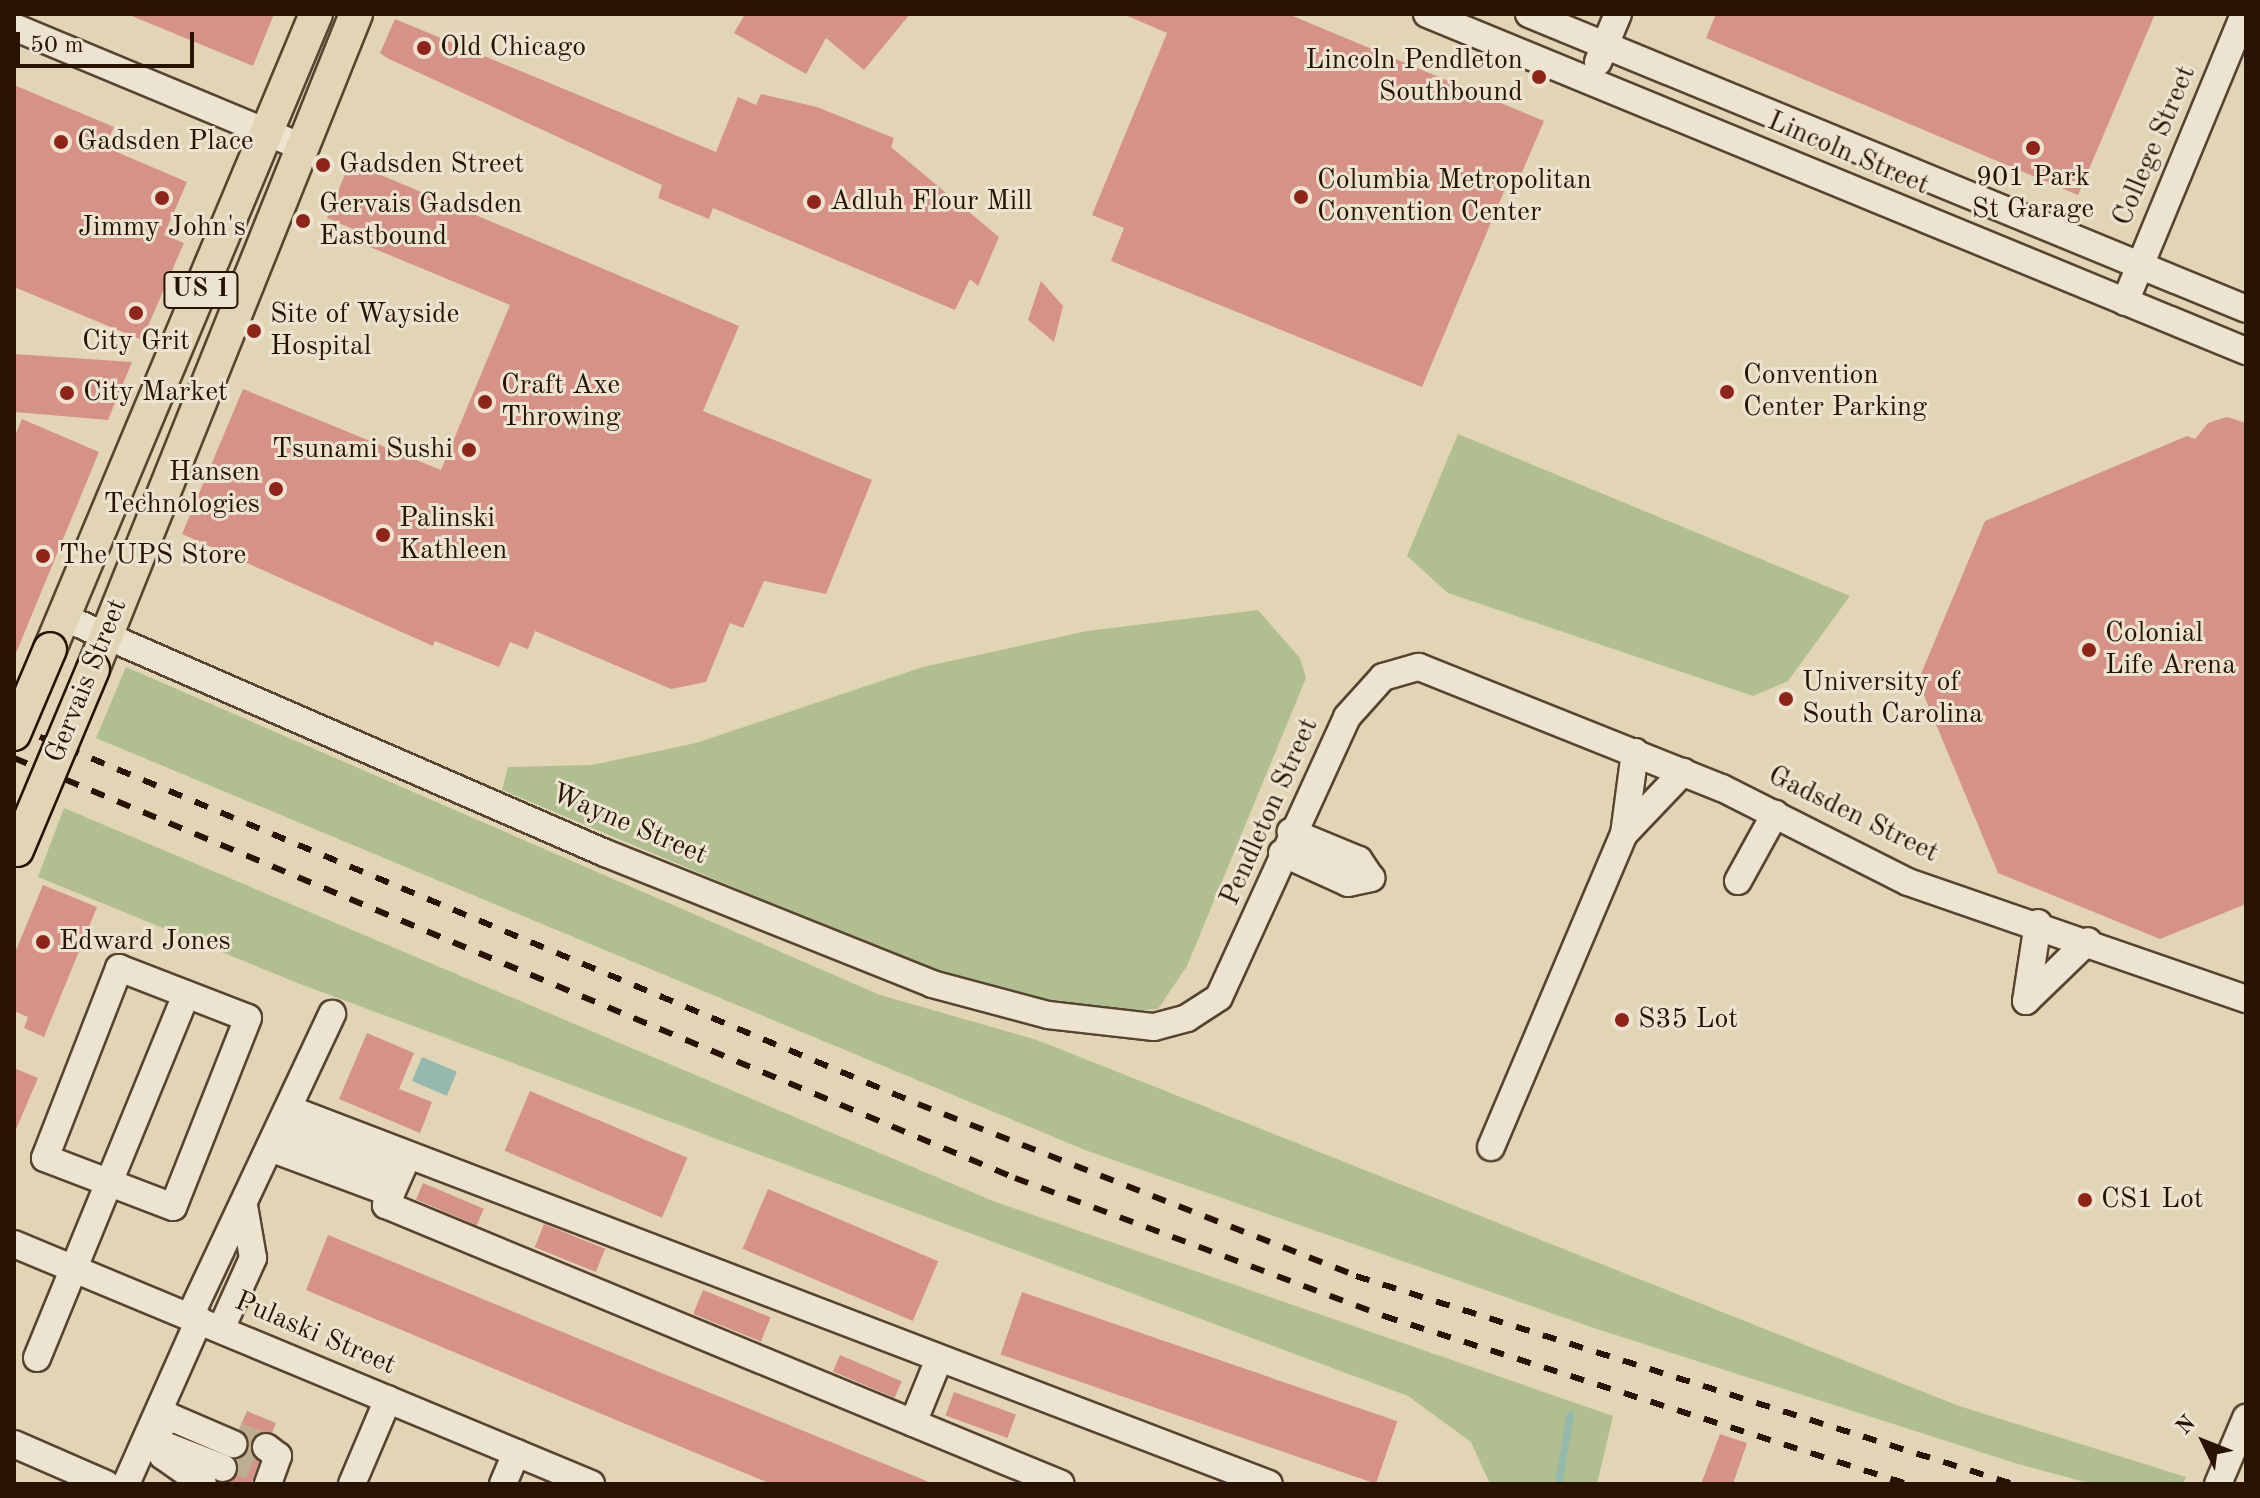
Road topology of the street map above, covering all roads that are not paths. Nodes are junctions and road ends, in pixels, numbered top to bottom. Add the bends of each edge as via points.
1 (316, 14) edge
2 (356, 14) edge
3 (1427, 14) edge
4 (1529, 14) edge
5 (1618, 14) edge
6 (2244, 14) edge
7 (14, 27) edge
8 (1605, 46) junction
9 (1590, 80) junction
10 (267, 132) junction
11 (302, 147) junction
12 (2141, 263) junction
13 (2125, 302) junction
14 (2246, 309) edge
15 (2246, 351) edge
16 (63, 617) junction
17 (106, 636) junction
18 (1439, 670) joint
19 (14, 734) edge
20 (1635, 752) junction
21 (1683, 772) junction
22 (1775, 814) junction
23 (1624, 834) junction
24 (15, 853) edge
25 (1738, 881) dead end
26 (2038, 923) junction
27 (2088, 941) junction
28 (186, 994) junction
29 (2246, 999) edge
30 (332, 1014) dead end
31 (1187, 1018) joint
32 (279, 1130) junction
33 (1491, 1147) dead end
34 (399, 1175) junction
35 (108, 1182) junction
36 (14, 1244) edge
37 (73, 1268) junction
38 (203, 1322) junction
39 (37, 1358) dead end
40 (939, 1359) junction
41 (388, 1399) junction
42 (2246, 1418) edge
43 (913, 1423) junction
44 (159, 1428) junction
45 (14, 1444) edge
46 (516, 1453) junction
47 (248, 1466) edge
48 (106, 1484) edge
49 (126, 1484) edge
50 (352, 1484) edge
51 (503, 1484) edge
52 (591, 1484) edge
53 (1061, 1484) edge
54 (1269, 1484) edge
55 (2218, 1484) edge

1 - 10 main road, Gervais Street / US 1
2 - 11 main road, Gervais Street
3 - 9 street, Lincoln Street
4 - 8 street, Lincoln Street
5 - 8 street
6 - 12 street, College Street
7 - 10 street
8 - 9 street
8 - 12 street, Lincoln Street
9 - 13 street, Lincoln Street
10 - 11 street
10 - 16 main road, Gervais Street / US 1
11 - 17 main road, Gervais Street
12 - 13 street, College Street
12 - 14 street, Lincoln Street
13 - 15 street, Lincoln Street
16 - 17 street, Wayne Street
16 - 19 main road, Gervais Street / US 1, bridge
17 - 24 main road, Gervais Street, bridge
17 - 31 street, Wayne Street via 605,853 932,984 1048,1015 1146,1027
18 - 20 street, Gadsden Street
18 - 31 street, Pendleton Street via 1394,672 1360,696 1287,842 1230,984
20 - 21 street, Gadsden Street
20 - 23 street
21 - 22 street, Gadsden Street
21 - 23 street
22 - 25 street
22 - 26 street, Gadsden Street via 1908,882
23 - 33 street
26 - 27 street, Gadsden Street
26 - 27 street via 2026,1001
27 - 29 street, Gadsden Street
28 - 35 street
28 - 35 street via 248,1018 173,1207
28 - 35 street via 119,968 45,1158
30 - 32 street
32 - 34 street
32 - 34 street
32 - 38 street via 244,1206
34 - 40 street
34 - 43 street via 386,1205
35 - 37 street
36 - 37 street, Pulaski Street
37 - 38 street, Pulaski Street
37 - 39 street
38 - 41 street, Pulaski Street
38 - 44 street
40 - 43 street
40 - 54 street
41 - 46 street, Pulaski Street
41 - 50 street
42 - 55 street
43 - 53 street
44 - 47 street
44 - 47 street via 163,1456 181,1463
44 - 49 street
45 - 48 street
46 - 51 street
46 - 52 street, Pulaski Street

